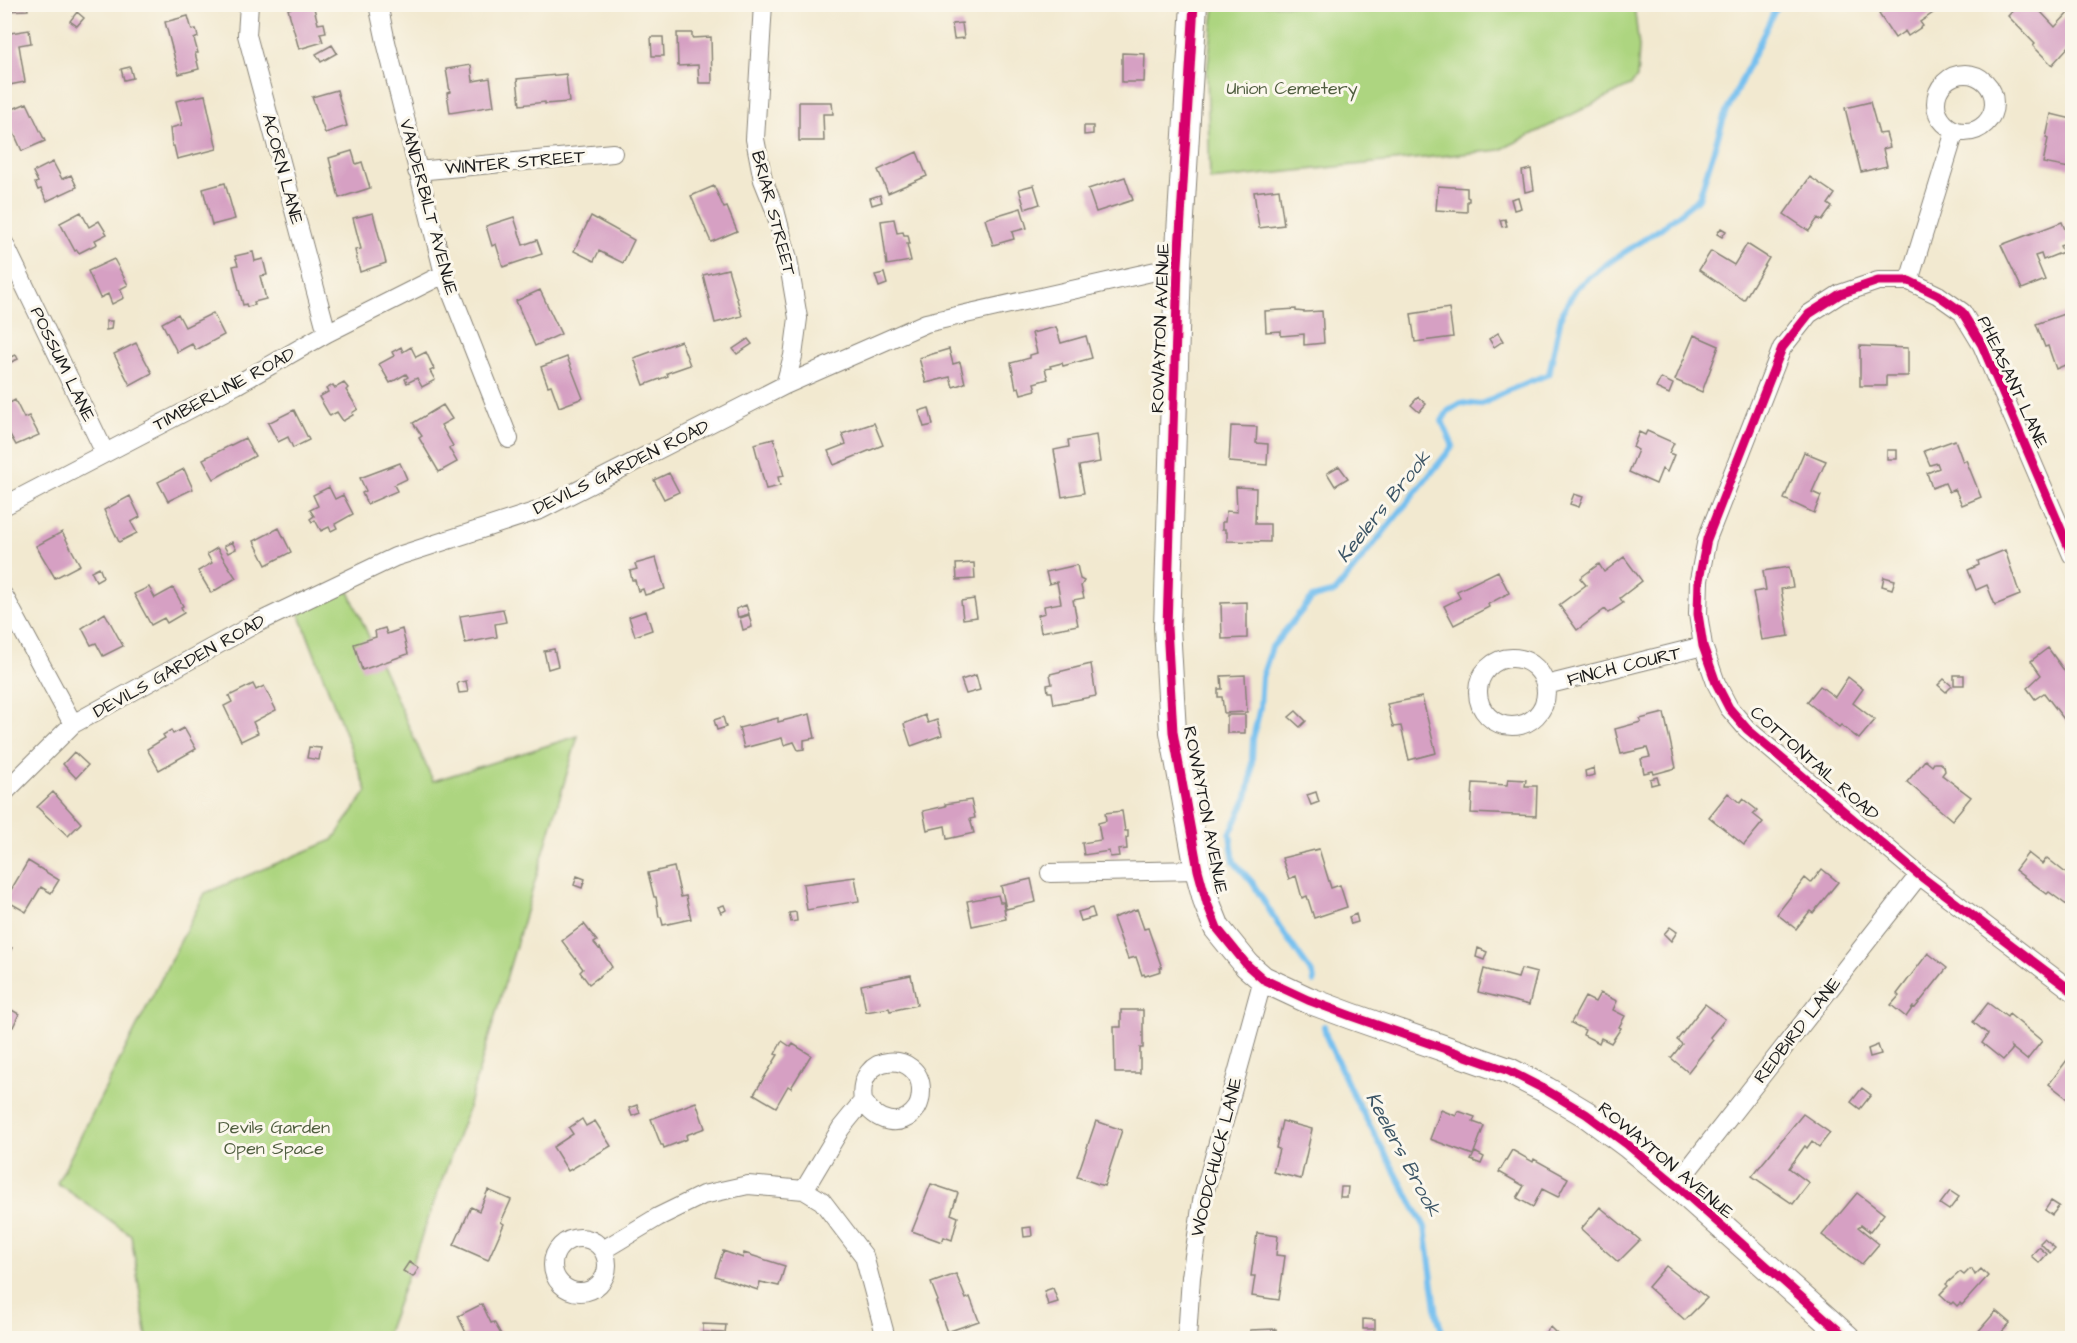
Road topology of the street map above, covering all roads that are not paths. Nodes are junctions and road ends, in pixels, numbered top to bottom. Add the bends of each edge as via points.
1 (249, 4) edge
2 (378, 4) edge
3 (763, 4) edge
4 (1194, 4) edge
5 (1955, 130) dead end
6 (613, 153) dead end
7 (417, 171) junction
8 (4, 243) edge
9 (1178, 266) junction
10 (444, 274) junction
11 (1909, 281) junction
12 (327, 333) junction
13 (785, 385) junction
14 (510, 439) dead end
15 (105, 453) junction
16 (4, 506) edge
17 (2073, 555) edge
18 (4, 596) edge
19 (1703, 646) junction
20 (1546, 685) dead end
21 (73, 724) junction
22 (4, 793) edge
23 (1198, 870) junction
24 (1050, 873) dead end
25 (1919, 875) junction
26 (1263, 978) junction
27 (2073, 991) edge
28 (863, 1101) dead end
29 (1676, 1185) junction
30 (804, 1190) junction
31 (603, 1250) dead end
32 (886, 1338) edge
33 (1187, 1338) edge
34 (1847, 1338) edge

1 - 12 street, ACORN LANE via 247,35
2 - 7 street, VANDERBILT AVENUE
3 - 13 street, BRIAR STREET via 755,139 763,180 788,259 798,318
4 - 9 street, ROWAYTON AVENUE
5 - 11 street
6 - 7 street, WINTER STREET
7 - 10 street, VANDERBILT AVENUE
8 - 15 street, POSSUM LANE
9 - 13 street, DEVILS GARDEN ROAD via 926,323
9 - 23 street, ROWAYTON AVENUE via 1167,627 1173,732
10 - 12 street, TIMBERLINE ROAD
10 - 14 street, VANDERBILT AVENUE
11 - 17 street, PHEASANT LANE via 1962,312 1983,345
11 - 19 street, COTTONTAIL ROAD via 1878,281 1840,294 1809,314 1782,348 1707,540 1698,614
12 - 15 street, TIMBERLINE ROAD
13 - 21 street, DEVILS GARDEN ROAD via 540,510 394,557 255,624
15 - 16 street, TIMBERLINE ROAD
18 - 21 street
19 - 20 street, FINCH COURT
19 - 25 street, COTTONTAIL ROAD via 1716,683 1747,729
21 - 22 street, DEVILS GARDEN ROAD
23 - 24 street
23 - 26 street, ROWAYTON AVENUE via 1216,928
25 - 27 street, COTTONTAIL ROAD
25 - 29 street, REDBIRD LANE
26 - 29 street, ROWAYTON AVENUE via 1308,1000 1482,1061 1546,1090 1586,1114
26 - 33 street, WOODCHUCK LANE via 1202,1201
28 - 30 street via 841,1128
29 - 34 street, ROWAYTON AVENUE
30 - 31 street via 748,1185 703,1195
30 - 32 street via 822,1201 864,1256

